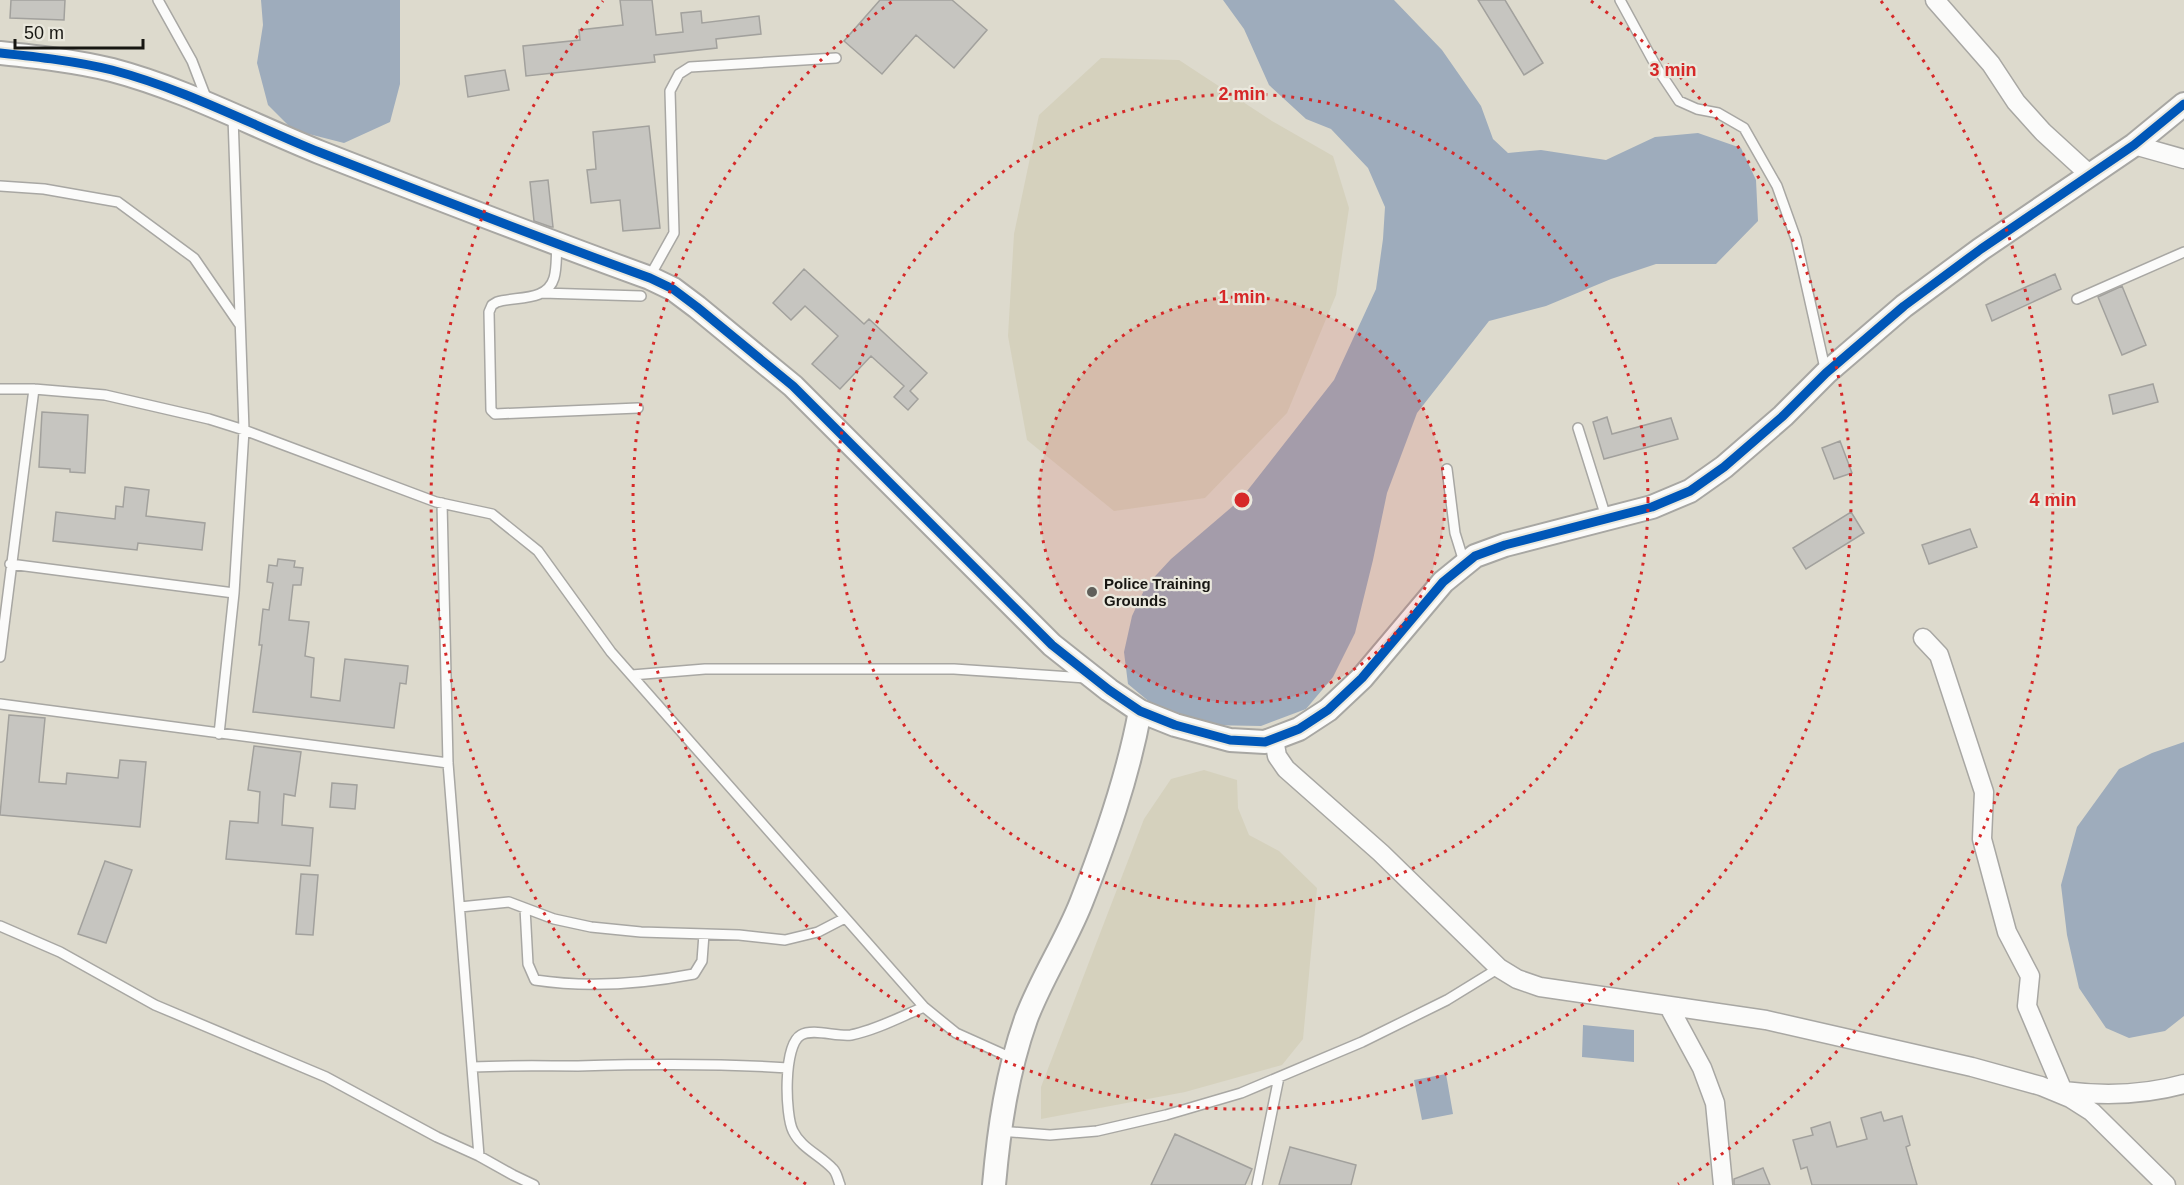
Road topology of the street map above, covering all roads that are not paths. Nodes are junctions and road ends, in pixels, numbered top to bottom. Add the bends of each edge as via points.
1 (158, 0) edge
2 (1620, 0) edge
3 (1935, 0) edge
4 (0, 53) edge
5 (836, 58) dead end
6 (2184, 104) edge
7 (209, 105) junction
8 (233, 115) junction
9 (2134, 145) junction
10 (2184, 159) edge
11 (2090, 175) junction
12 (0, 186) edge
13 (557, 243) junction
14 (2184, 252) edge
15 (645, 287) junction
16 (542, 293) junction
17 (2078, 299) dead end
18 (240, 325) junction
19 (1826, 373) junction
20 (0, 389) edge
21 (34, 389) junction
22 (638, 408) dead end
23 (1578, 428) dead end
24 (244, 430) junction
25 (1447, 469) dead end
26 (442, 503) junction
27 (1606, 518) junction
28 (1464, 562) junction
29 (10, 564) junction
30 (234, 593) junction
31 (1923, 638) dead end
32 (0, 657) edge
33 (632, 675) junction
34 (1094, 678) junction
35 (0, 704) edge
36 (1140, 711) junction
37 (219, 734) junction
38 (1274, 739) junction
39 (448, 763) junction
40 (460, 906) junction
41 (525, 908) junction
42 (845, 918) junction
43 (0, 926) edge
44 (704, 934) junction
45 (1499, 968) junction
46 (924, 1007) junction
47 (1669, 1007) junction
48 (1014, 1059) junction
49 (473, 1067) junction
50 (788, 1068) junction
51 (1279, 1077) junction
52 (2184, 1084) edge
53 (2056, 1090) junction
54 (999, 1131) junction
55 (479, 1156) junction
56 (534, 1185) edge
57 (840, 1185) edge
58 (994, 1185) edge
59 (1257, 1185) edge
60 (1723, 1185) edge
61 (2166, 1185) edge

1 - 7 lane via 192,61
2 - 19 lane via 1679,101 1718,113 1744,128 1777,186 1796,239
3 - 11 street via 2023,110
4 - 7 street via 113,70
5 - 15 lane via 690,67 679,74 670,90 674,232
6 - 9 street
7 - 8 street
8 - 13 street
8 - 18 lane
9 - 10 street
9 - 11 street
11 - 19 street via 1945,274
12 - 18 lane via 118,202 194,258
13 - 15 street
13 - 16 lane via 554,278
14 - 17 lane
15 - 16 lane
15 - 34 street via 673,289 793,386 1052,645
16 - 22 lane via 497,302 489,312 492,412
18 - 24 lane
19 - 27 street via 1708,480 1672,500
20 - 21 lane
21 - 24 lane via 105,395
21 - 29 lane
23 - 27 lane
24 - 26 lane
24 - 30 lane
25 - 28 lane via 1455,533
26 - 33 lane via 492,514 538,551
26 - 39 lane
27 - 28 street via 1505,545
28 - 38 street via 1362,678 1328,710 1299,729
29 - 30 lane
29 - 32 lane
30 - 37 lane
31 - 53 street via 1939,655 1984,792 1982,839 2007,932 2030,976 2027,1005
33 - 34 lane via 705,669 954,669
33 - 42 lane
34 - 36 street
35 - 37 lane
36 - 38 street via 1230,740
36 - 48 street via 1114,811 1080,905 1026,1018
37 - 39 lane
38 - 45 street via 1277,756 1286,770 1381,853
39 - 40 lane
40 - 41 lane via 509,902
40 - 49 lane
41 - 44 lane via 591,927
41 - 44 lane via 528,964 535,980 554,983 624,984 694,974 702,960
42 - 44 lane via 818,932 785,940
42 - 46 lane
43 - 55 lane via 60,952 155,1005 326,1077
45 - 47 street via 1540,987
45 - 51 lane via 1447,1000
46 - 48 lane via 956,1033
46 - 50 lane via 848,1035 801,1035 793,1044
47 - 53 street via 1766,1020
47 - 60 street via 1702,1068 1715,1103
48 - 54 street
49 - 50 lane via 732,1064
49 - 55 lane
50 - 57 lane via 792,1130 800,1142 834,1170
51 - 54 lane via 1231,1096 1097,1131 1050,1135
51 - 59 lane
52 - 53 street via 2129,1093
53 - 61 street via 2092,1112
54 - 58 street
55 - 56 lane

